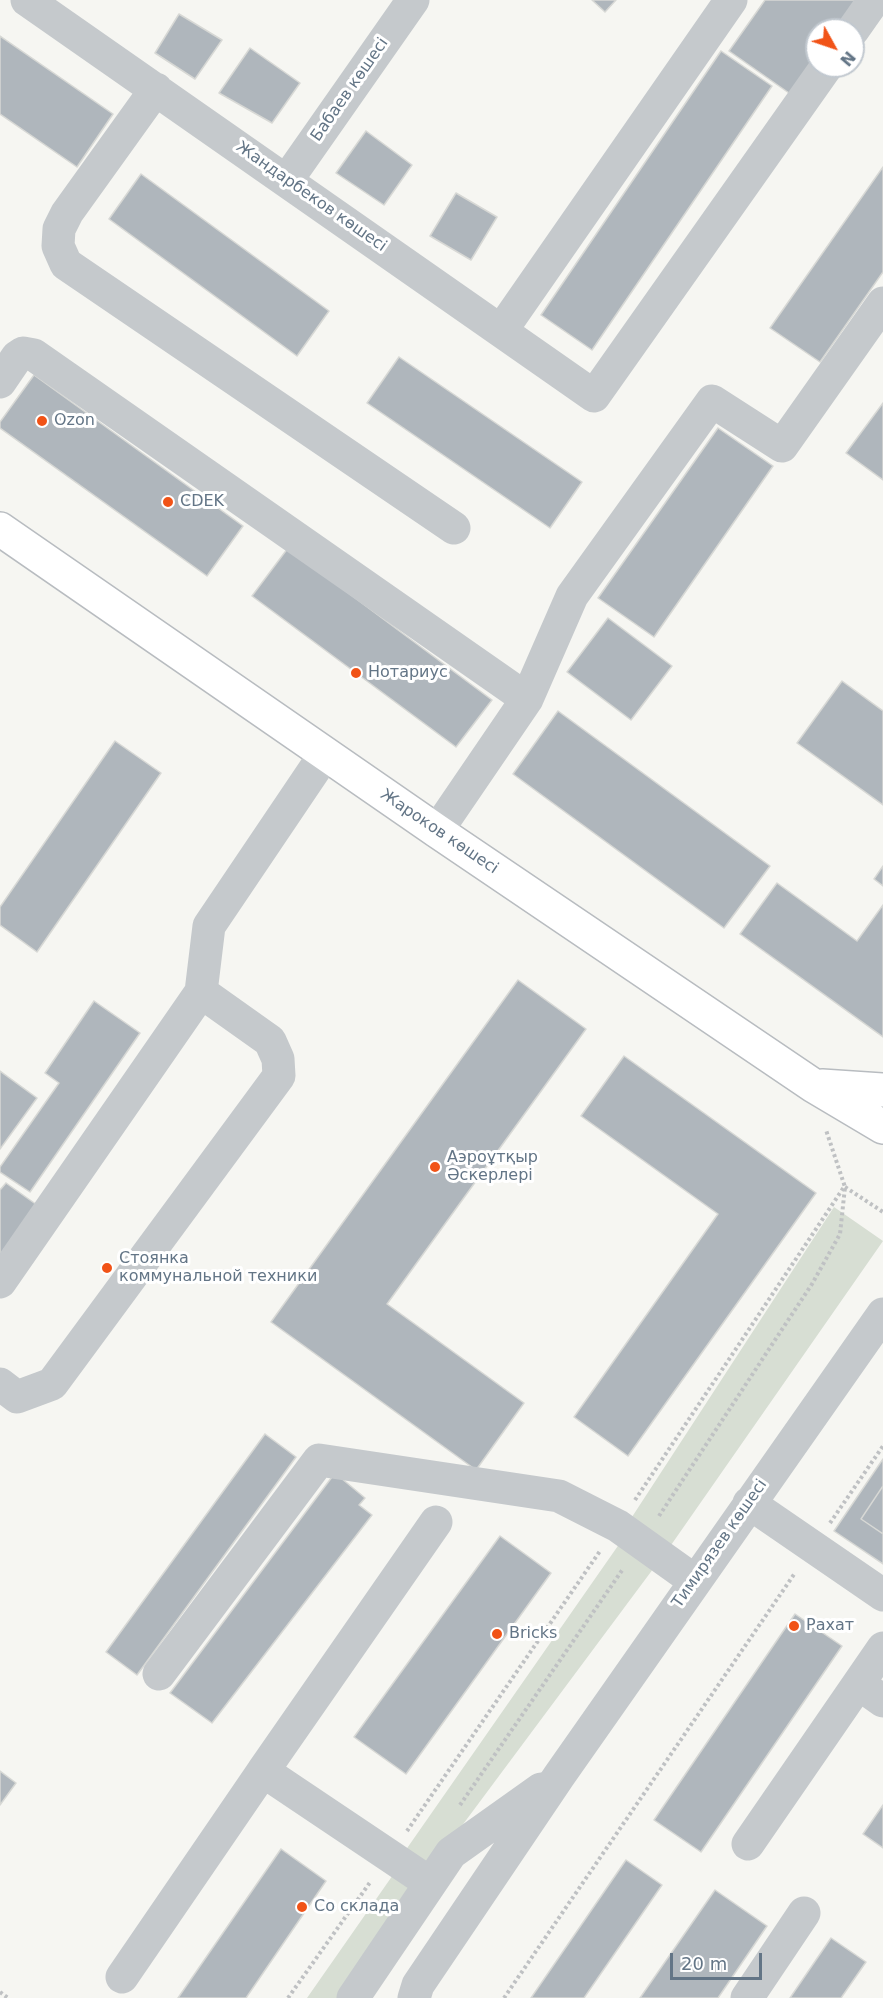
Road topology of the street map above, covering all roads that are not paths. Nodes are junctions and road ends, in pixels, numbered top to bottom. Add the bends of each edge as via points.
1 (27, 0) edge
2 (413, 0) edge
3 (731, 0) edge
4 (874, 0) edge
5 (861, 18) edge
6 (819, 78) edge
7 (156, 89) junction
8 (287, 180) junction
9 (883, 303) edge
10 (501, 331) junction
11 (0, 382) edge
12 (454, 528) dead end
13 (0, 529) edge
14 (527, 699) junction
15 (326, 754) junction
16 (437, 831) junction
17 (201, 992) junction
18 (814, 1086) junction
19 (883, 1090) edge
20 (883, 1127) edge
21 (0, 1282) edge
22 (883, 1314) edge
23 (0, 1384) edge
24 (749, 1503) junction
25 (436, 1522) dead end
26 (695, 1581) junction
27 (883, 1595) edge
28 (883, 1648) edge
29 (159, 1674) dead end
30 (871, 1693) edge
31 (263, 1771) junction
32 (559, 1776) junction
33 (748, 1844) dead end
34 (424, 1879) dead end
35 (804, 1913) dead end
36 (122, 1977) dead end
37 (419, 1995) edge
38 (353, 1998) edge
39 (747, 1998) edge

1 - 7 street, Жандарбеков көшесі
2 - 8 street, Бабаев көшесі
3 - 10 street
4 - 5 street
6 - 10 street, Жандарбеков көшесі via 594,396
7 - 8 street, Жандарбеков көшесі
7 - 12 street via 67,213 59,230 58,246 66,264
8 - 10 street, Жандарбеков көшесі
9 - 14 street via 782,446 712,401 572,596
11 - 14 street via 17,357 23,353 34,355
13 - 15 main road, Жароков көшесі
14 - 16 street
15 - 16 main road, Жароков көшесі
15 - 17 street via 209,926
16 - 18 main road, Жароков көшесі
17 - 21 street
17 - 23 street via 270,1041 278,1059 279,1076 52,1384 17,1397
18 - 19 main road
18 - 20 main road, Жароков көшесі
22 - 24 street, Тимирязев көшесі
24 - 26 street, Тимирязев көшесі
24 - 27 street
25 - 31 street
26 - 29 street via 629,1534 559,1496 319,1460
26 - 32 street, Тимирязев көшесі
28 - 30 street
30 - 33 street
31 - 34 street
31 - 36 street
32 - 37 street, Тимирязев көшесі
32 - 38 street, Тимирязев көшесі via 451,1853
35 - 39 street

